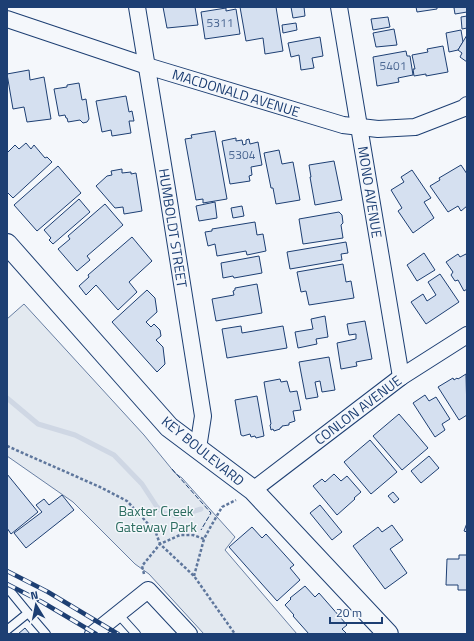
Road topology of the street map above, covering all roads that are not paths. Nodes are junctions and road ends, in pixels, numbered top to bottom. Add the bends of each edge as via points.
1 (137, 7) edge
2 (339, 7) edge
3 (7, 19) edge
4 (147, 66) junction
5 (467, 105) edge
6 (360, 128) junction
7 (7, 244) edge
8 (467, 335) edge
9 (401, 377) junction
10 (198, 448) junction
11 (253, 490) junction
12 (10, 591) dead end
13 (28, 613) junction
14 (118, 614) junction
15 (7, 630) edge
16 (46, 634) edge
17 (93, 634) edge
18 (136, 634) edge
19 (189, 634) edge
20 (388, 634) edge

1 - 4 street, HUMBOLDT STREET
2 - 6 street, MONO AVENUE
3 - 4 street, MACDONALD AVENUE
4 - 6 street, MACDONALD AVENUE
4 - 10 street, HUMBOLDT STREET via 203,416
5 - 6 street, MACDONALD AVENUE via 415,127
6 - 9 street, MONO AVENUE
7 - 10 street, KEY BOULEVARD via 169,427
8 - 9 street, CONLON AVENUE
9 - 11 street, CONLON AVENUE
10 - 11 street, KEY BOULEVARD
11 - 20 street, KEY BOULEVARD
12 - 13 lane
13 - 15 lane
13 - 16 lane
14 - 17 street
14 - 18 lane
14 - 19 street via 148,590

